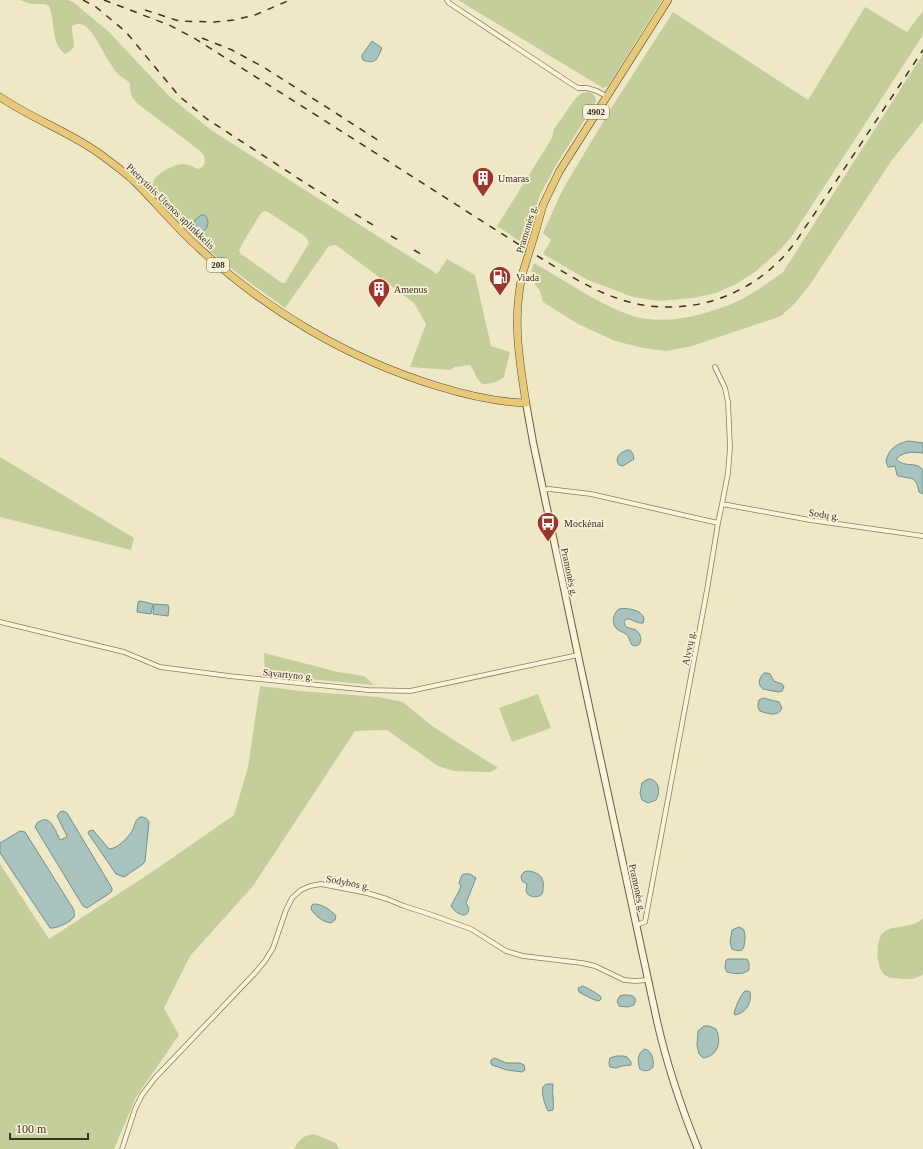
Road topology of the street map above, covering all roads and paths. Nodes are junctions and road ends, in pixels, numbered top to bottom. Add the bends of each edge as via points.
1 (447, 0) edge
2 (668, 0) edge
3 (606, 96) junction
4 (0, 97) edge
5 (715, 367) dead end
6 (526, 403) junction
7 (543, 490) junction
8 (722, 504) junction
9 (718, 523) junction
10 (923, 536) edge
11 (0, 622) edge
12 (578, 656) junction
13 (636, 925) junction
14 (648, 980) junction
15 (122, 1149) edge
16 (698, 1149) edge

1 - 3 street via 578,88 587,88
2 - 3 highway, Pramonės g. / 4902
3 - 6 highway, Pramonės g. / 4902, bridge via 559,172 544,205 523,272 517,323 519,361
4 - 6 highway, Pietrytinis Utenos aplinkkelis / 208 via 106,158 131,178 183,233 221,268 298,324 354,354 418,380 488,399
5 - 8 street, Alyvų g. via 725,388 730,424 728,472
6 - 7 main road, Pramonės g. / 4902
7 - 9 street via 591,494
7 - 12 main road, Pramonės g. / 4902
8 - 9 street, Alyvų g.
8 - 10 street, Sodų g.
9 - 13 street, Alyvų g. via 645,922
11 - 12 street, Sąvartyno g. via 124,652 160,667 368,690 410,691
12 - 13 main road, Pramonės g. / 4902
13 - 14 main road, Pramonės g. / 4902
14 - 15 street, Sodybos g. via 624,980 595,966 514,954 471,929 388,899 321,884 310,886 292,898 273,948 265,961 146,1090 135,1109
14 - 16 main road, Pramonės g. / 4902 via 673,1082

